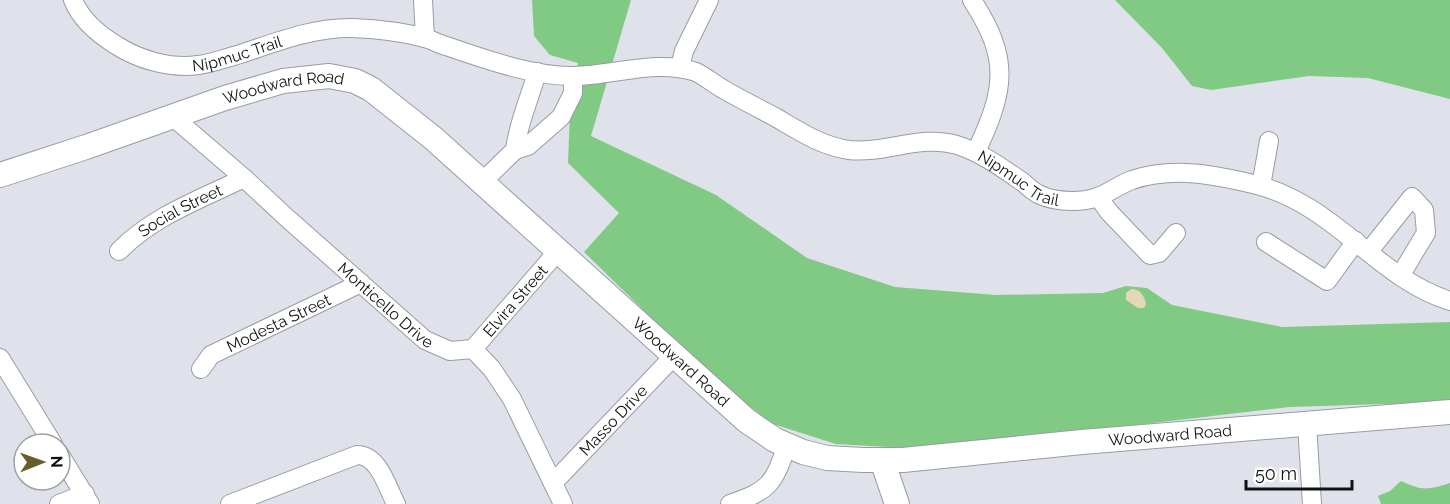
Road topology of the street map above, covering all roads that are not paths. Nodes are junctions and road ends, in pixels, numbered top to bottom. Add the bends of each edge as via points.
1 (73, 0) edge
2 (423, 0) edge
3 (709, 0) edge
4 (972, 0) edge
5 (425, 38) junction
6 (680, 67) junction
7 (537, 72) junction
8 (573, 76) junction
9 (173, 117) junction
10 (1269, 141) dead end
11 (516, 150) junction
12 (976, 152) junction
13 (0, 175) edge
14 (244, 178) junction
15 (483, 182) junction
16 (1261, 186) junction
17 (1100, 198) junction
18 (1176, 233) dead end
19 (1266, 242) dead end
20 (1362, 246) junction
21 (119, 251) dead end
22 (558, 251) junction
23 (1400, 276) junction
24 (361, 283) junction
25 (1450, 301) edge
26 (473, 349) junction
27 (674, 356) junction
28 (0, 359) edge
29 (201, 369) dead end
30 (1450, 412) edge
31 (1307, 424) junction
32 (46, 432) edge
33 (787, 445) junction
34 (882, 460) junction
35 (72, 474) edge
36 (553, 483) junction
37 (87, 499) edge
38 (59, 504) edge
39 (230, 504) edge
40 (396, 504) edge
41 (563, 504) edge
42 (730, 504) edge
43 (897, 504) edge
44 (1312, 504) edge

1 - 5 street, Nipmuc Trail via 85,21 101,36 140,57 180,66 216,61 332,29 353,28
2 - 5 street
3 - 6 street
4 - 12 street via 993,37 1000,73 996,103
5 - 7 street, Nipmuc Trail
6 - 8 street, Nipmuc Trail
6 - 12 street, Nipmuc Trail via 696,72 827,145 862,150 930,142 955,144
7 - 8 street, Nipmuc Trail
7 - 11 street via 517,132
8 - 11 street via 573,93 561,117 528,146
9 - 13 street, Woodward Road
9 - 14 street, Monticello Drive
9 - 15 street, Woodward Road via 283,81 329,76 355,81 371,89
10 - 16 street
11 - 15 street
12 - 17 street, Nipmuc Trail via 1048,198
14 - 21 street, Social Street via 172,212
14 - 24 street, Monticello Drive
15 - 22 street, Woodward Road
16 - 17 street, Nipmuc Trail via 1200,174 1166,173 1130,181
16 - 20 street, Nipmuc Trail via 1305,204
17 - 18 street via 1150,255 1158,253
19 - 20 street via 1327,281
20 - 23 street, Nipmuc Trail
20 - 23 street via 1412,197 1424,210 1426,233
22 - 26 street, Elvira Street
22 - 27 street, Woodward Road
23 - 25 street, Nipmuc Trail via 1425,292
24 - 26 street, Monticello Drive via 425,340 450,351
24 - 29 street, Modesta Street via 211,355
26 - 36 street via 512,399
27 - 33 street, Woodward Road via 747,421
27 - 36 street, Masso Drive
28 - 32 street
30 - 31 street, Woodward Road
31 - 34 street, Woodward Road
31 - 44 street
33 - 34 street, Woodward Road via 827,458
33 - 42 street via 773,480 765,489
34 - 43 street
35 - 37 street
36 - 41 street
37 - 38 street
39 - 40 street via 357,455 371,459 377,466

